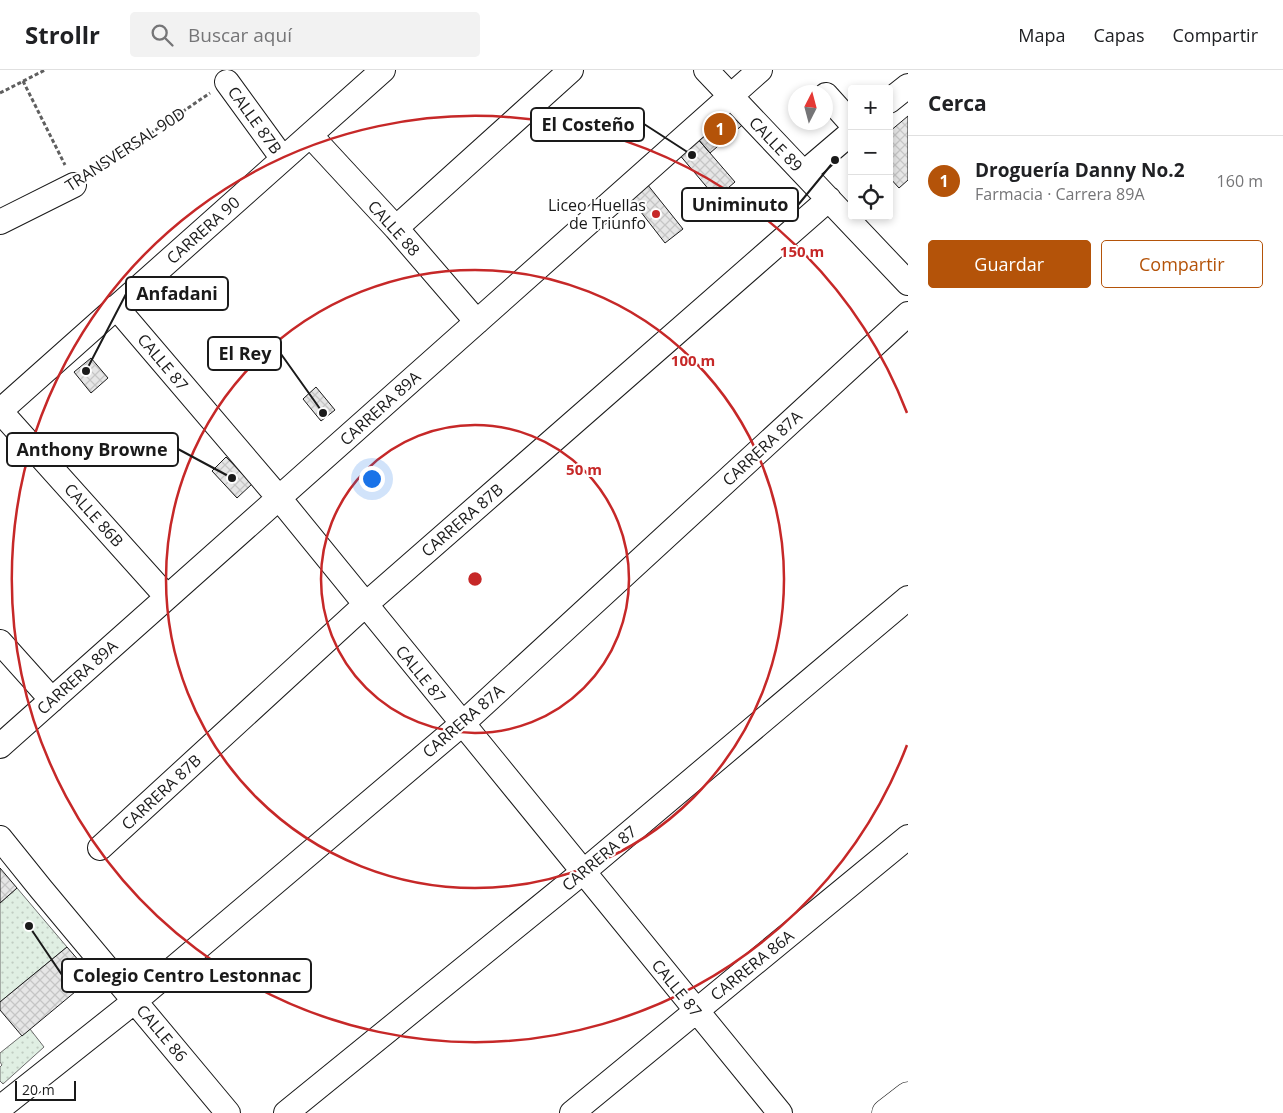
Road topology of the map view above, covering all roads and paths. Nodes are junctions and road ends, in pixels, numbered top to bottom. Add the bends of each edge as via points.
1 (45, 70) edge
2 (383, 70) edge
3 (571, 70) edge
4 (706, 70) edge
5 (760, 70) edge
6 (23, 81) junction
7 (227, 82) joint
8 (908, 86) edge
9 (0, 92) edge
10 (731, 96) junction
11 (893, 98) edge
12 (833, 102) edge
13 (848, 119) edge
14 (310, 135) junction
15 (848, 135) edge
16 (283, 159) junction
17 (804, 173) junction
18 (74, 185) junction
19 (828, 199) junction
20 (0, 222) edge
21 (396, 228) junction
22 (908, 282) edge
23 (116, 308) junction
24 (908, 314) edge
25 (477, 322) junction
26 (0, 411) edge
27 (279, 498) junction
28 (167, 597) junction
29 (908, 598) edge
30 (365, 605) junction
31 (0, 642) edge
32 (52, 700) junction
33 (462, 724) junction
34 (0, 746) edge
35 (908, 837) edge
36 (0, 838) edge
37 (100, 848) dead end
38 (583, 872) junction
39 (135, 1001) junction
40 (696, 1011) junction
41 (908, 1096) edge
42 (0, 1108) edge
43 (228, 1113) edge
44 (286, 1113) edge
45 (572, 1113) edge
46 (780, 1113) edge
47 (886, 1113) edge

1 - 6 path
2 - 14 street, CARRERA 90
3 - 21 street
4 - 10 street, CALLE 89
5 - 10 street, CARRERA 89A
6 - 9 path
6 - 18 path
7 - 16 street, CALLE 87B
7 - 18 path, TRANSVERSAL 90D
8 - 11 street
10 - 17 street, CALLE 89
10 - 25 street, CARRERA 89A
12 - 13 street
14 - 16 street, CARRERA 90
14 - 21 street, CALLE 88
15 - 17 street
16 - 23 street, CARRERA 90
17 - 19 street, CALLE 89
18 - 20 street, TRANSVERSAL 90D
19 - 22 street, CALLE 89
19 - 30 street, CARRERA 87B
21 - 25 street, CALLE 88
23 - 26 street, CARRERA 90
23 - 27 street, CALLE 87
24 - 33 street, CARRERA 87A
25 - 27 street, CARRERA 89A
26 - 28 street, CALLE 86B
27 - 28 street, CARRERA 89A
27 - 30 street, CALLE 87
28 - 32 street, CARRERA 89A
29 - 38 street, CARRERA 87
30 - 33 street, CALLE 87
30 - 37 street, CARRERA 87B
31 - 32 street
32 - 34 street, CARRERA 89A
33 - 38 street, CALLE 87
33 - 39 street, CARRERA 87A
35 - 40 street, CARRERA 86A
36 - 39 street, CALLE 86
38 - 40 street, CALLE 87
38 - 44 street, CARRERA 87
39 - 42 street, CARRERA 87A
39 - 43 street, CALLE 86
40 - 45 street, CARRERA 86A
40 - 46 street, CALLE 87
41 - 47 main road

